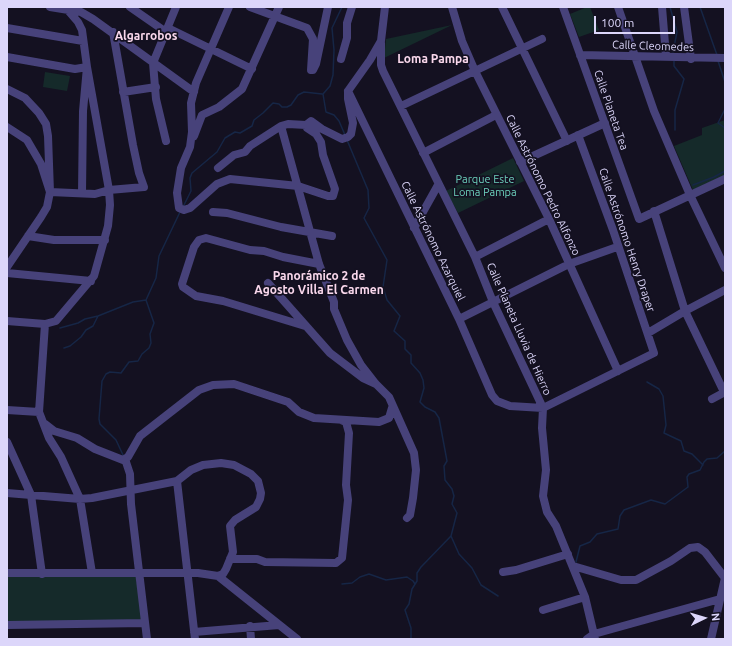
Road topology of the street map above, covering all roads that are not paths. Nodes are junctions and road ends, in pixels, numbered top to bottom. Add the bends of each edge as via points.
1 (50, 7) edge
2 (130, 7) edge
3 (176, 7) edge
4 (229, 7) edge
5 (250, 7) edge
6 (279, 7) edge
7 (328, 7) edge
8 (352, 7) edge
9 (385, 7) edge
10 (452, 7) edge
11 (502, 7) edge
12 (563, 7) edge
13 (618, 7) edge
14 (662, 7) edge
15 (684, 7) edge
16 (70, 9) edge
17 (275, 17) junction
18 (7, 28) edge
19 (167, 30) junction
20 (113, 32) junction
21 (381, 40) junction
22 (542, 40) dead end
23 (83, 41) junction
24 (212, 48) junction
25 (522, 49) junction
26 (580, 55) junction
27 (635, 56) junction
28 (666, 56) junction
29 (7, 57) edge
30 (725, 58) edge
31 (341, 59) dead end
32 (691, 59) junction
33 (153, 62) junction
34 (87, 67) junction
35 (252, 69) junction
36 (475, 71) junction
37 (156, 87) junction
38 (7, 88) edge
39 (348, 91) junction
40 (123, 92) junction
41 (194, 92) junction
42 (401, 106) junction
43 (496, 115) junction
44 (605, 123) junction
45 (306, 125) junction
46 (281, 126) junction
47 (7, 127) edge
48 (578, 135) junction
49 (166, 141) dead end
50 (567, 141) junction
51 (190, 147) junction
52 (423, 154) junction
53 (520, 162) junction
54 (218, 168) dead end
55 (725, 179) edge
56 (438, 185) junction
57 (298, 186) junction
58 (109, 190) junction
59 (50, 192) junction
60 (82, 193) junction
61 (690, 195) junction
62 (654, 211) junction
63 (213, 212) dead end
64 (549, 220) junction
65 (414, 228) junction
66 (310, 232) junction
67 (28, 236) junction
68 (332, 236) dead end
69 (105, 240) junction
70 (617, 247) junction
71 (474, 257) junction
72 (319, 264) junction
73 (569, 264) junction
74 (7, 267) edge
75 (725, 268) edge
76 (7, 272) edge
77 (91, 281) junction
78 (268, 283) dead end
79 (725, 290) edge
80 (492, 302) junction
81 (685, 311) junction
82 (459, 319) junction
83 (7, 321) edge
84 (45, 324) junction
85 (305, 326) junction
86 (648, 333) junction
87 (618, 371) junction
88 (376, 384) junction
89 (724, 392) edge
90 (712, 399) dead end
91 (392, 408) junction
92 (543, 408) junction
93 (7, 410) edge
94 (39, 412) junction
95 (341, 420) junction
96 (45, 424) junction
97 (7, 442) edge
98 (126, 459) junction
99 (177, 481) junction
100 (131, 491) junction
101 (7, 493) edge
102 (31, 495) junction
103 (80, 499) junction
104 (407, 518) dead end
105 (568, 554) junction
106 (230, 559) junction
107 (573, 566) junction
108 (503, 572) dead end
109 (7, 573) edge
110 (92, 573) junction
111 (42, 574) junction
112 (140, 574) junction
113 (188, 574) junction
114 (218, 576) junction
115 (725, 578) edge
116 (585, 597) junction
117 (720, 599) junction
118 (543, 610) dead end
119 (717, 617) junction
120 (146, 623) junction
121 (7, 625) edge
122 (279, 625) junction
123 (250, 626) junction
124 (195, 635) edge
125 (592, 637) edge
126 (147, 639) edge
127 (251, 639) edge
128 (297, 639) edge
129 (711, 639) edge
130 (717, 639) edge

1 - 16 street
2 - 19 street
3 - 19 street
4 - 24 street
5 - 17 street
6 - 17 street
7 - 17 street via 313,70 310,67 313,49 311,32 307,28
8 - 31 street
9 - 21 street
10 - 36 street, Calle Astrónomo Pedro Alfonzo via 462,41
11 - 25 street
12 - 26 street, Calle Planeta Tea
13 - 27 street
14 - 28 street
15 - 32 street
16 - 20 street via 80,12
16 - 23 street via 80,26
17 - 35 street
18 - 23 street
19 - 24 street
19 - 33 street
20 - 33 street
20 - 40 street
21 - 39 street
21 - 42 street, Calle Planeta Lluvia de Hierro via 381,65
22 - 25 street
23 - 34 street
24 - 35 street
24 - 41 street
25 - 36 street
25 - 50 street
26 - 27 street, Calle Cleomedes
26 - 44 street, Calle Planeta Tea
27 - 28 street, Calle Cleomedes
27 - 61 street via 654,111
28 - 32 street, Calle Cleomedes
29 - 34 street via 75,69
30 - 32 street, Calle Cleomedes
33 - 37 street
33 - 41 street
34 - 58 street
34 - 60 street via 82,119
35 - 51 street via 239,93 202,115
36 - 42 street
36 - 43 street, Calle Astrónomo Pedro Alfonzo
37 - 40 street
37 - 49 street via 156,99
38 - 59 street via 25,98 46,124
39 - 45 street via 352,122 351,134 348,137 342,139 311,122
39 - 65 street, Calle Astrónomo Azarquiel
40 - 58 street via 144,187
41 - 51 street via 190,109
42 - 52 street, Calle Planeta Lluvia de Hierro
43 - 52 street
43 - 53 street, Calle Astrónomo Pedro Alfonzo
44 - 48 street
44 - 62 street, Calle Planeta Tea via 639,219
45 - 46 street
45 - 57 street via 321,142 335,192 333,196 328,196
46 - 54 street
46 - 57 street
47 - 59 street via 27,140 41,164
48 - 50 street
48 - 70 street, Calle Astrónomo Henry Draper
50 - 53 street
51 - 57 street via 181,168 177,193 178,205 182,210 190,208 206,192 226,180
52 - 56 street, Calle Planeta Lluvia de Hierro
53 - 64 street, Calle Astrónomo Pedro Alfonzo
55 - 61 street
56 - 65 street
56 - 71 street, Calle Planeta Lluvia de Hierro
57 - 66 street
58 - 60 street via 95,194
58 - 69 street via 110,216
59 - 60 street
59 - 67 street via 46,207
61 - 62 street
61 - 75 street
62 - 81 street
63 - 66 street via 220,211
64 - 71 street
64 - 73 street, Calle Astrónomo Pedro Alfonzo
65 - 82 street, Calle Astrónomo Azarquiel
66 - 68 street
66 - 72 street
67 - 69 street via 54,240
67 - 74 street
69 - 77 street
70 - 73 street
70 - 86 street, Calle Astrónomo Henry Draper
71 - 80 street, Calle Planeta Lluvia de Hierro
72 - 85 street via 206,238 199,240 194,247 182,284 196,296 223,301
72 - 88 street via 347,340 361,365
73 - 80 street
73 - 87 street, Calle Astrónomo Pedro Alfonzo
76 - 77 street
77 - 84 street via 56,321
78 - 85 street
79 - 81 street
80 - 82 street
80 - 92 street, Calle Planeta Lluvia de Hierro
81 - 86 street
81 - 89 street
82 - 92 street, Calle Astrónomo Azarquiel via 492,395 497,401 510,406
83 - 84 street
84 - 94 street
85 - 88 street via 336,358 363,378
86 - 87 street, Calle Astrónomo Henry Draper via 654,353
87 - 92 street
88 - 91 street via 389,397
89 - 90 street
91 - 95 street via 389,418 379,422
91 - 104 street via 408,437 415,457 413,498 410,515
92 - 105 street, Calle Planeta Lluvia de Hierro via 546,470 543,496 547,512
93 - 94 street
94 - 96 street
95 - 98 street via 306,416 288,402 234,384 213,385 194,394 140,436
95 - 106 street via 346,422 348,433 348,500 342,558 336,563
96 - 98 street via 54,431 77,438 120,460
96 - 103 street
97 - 102 street
98 - 100 street
99 - 100 street
99 - 106 street via 191,470 203,465 221,463 234,465 258,481 261,493 259,503 251,512 235,520 230,526 233,547
99 - 113 street
100 - 103 street
100 - 112 street
101 - 102 street
102 - 103 street
102 - 111 street
103 - 110 street
105 - 107 street, Calle Planeta Lluvia de Hierro
105 - 108 street
106 - 114 street via 223,574
107 - 115 street via 621,580 636,580 690,548 698,547
107 - 116 street, Calle Planeta Lluvia de Hierro
109 - 111 street
110 - 111 street
110 - 112 street
112 - 113 street
112 - 120 street
113 - 114 street
113 - 124 street
114 - 122 street
115 - 117 street
116 - 118 street
116 - 125 street, Calle Planeta Lluvia de Hierro
117 - 119 street
117 - 125 street
119 - 129 street
119 - 130 street
120 - 121 street
120 - 126 street
122 - 123 street
122 - 128 street
123 - 124 street
123 - 127 street

